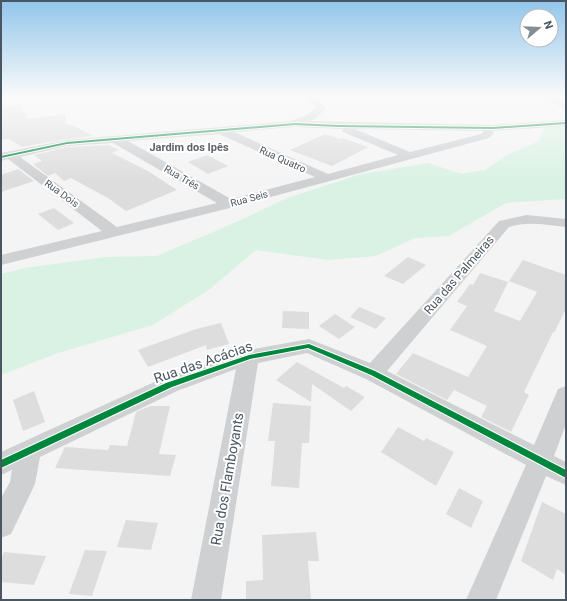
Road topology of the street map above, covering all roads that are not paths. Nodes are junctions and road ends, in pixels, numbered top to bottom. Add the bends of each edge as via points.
1 (282, 125) edge
2 (318, 125) edge
3 (536, 125) edge
4 (338, 126) junction
5 (493, 128) junction
6 (220, 130) junction
7 (115, 139) junction
8 (407, 155) junction
9 (6, 156) edge
10 (325, 178) junction
11 (229, 204) junction
12 (566, 223) edge
13 (114, 232) junction
14 (1, 260) edge
15 (248, 357) junction
16 (373, 373) junction
17 (566, 395) edge
18 (29, 450) junction
19 (540, 461) junction
20 (1, 464) edge
21 (566, 474) edge
22 (1, 524) edge
23 (206, 600) edge
24 (481, 600) edge

1 - 6 street
2 - 4 street
3 - 5 street
4 - 5 street
4 - 8 street
5 - 8 street, Rua Seis via 485,136
6 - 7 street
6 - 10 street, Rua Quatro
7 - 9 street via 67,143
7 - 11 street, Rua Três
8 - 10 street, Rua Seis
9 - 13 street, Rua Dois
10 - 11 street, Rua Seis
11 - 13 street, Rua Seis
12 - 16 street, Rua das Palmeiras via 544,219 513,220 504,224
13 - 14 street, Rua Seis
15 - 16 street, Rua das Acácias via 309,346
15 - 18 street, Rua das Acácias via 169,385
15 - 23 street, Rua dos Flamboyants
16 - 19 street, Rua das Acácias
17 - 19 street
18 - 20 street, Rua das Acácias
18 - 22 street via 22,484
19 - 21 street, Rua das Acácias
19 - 24 street

